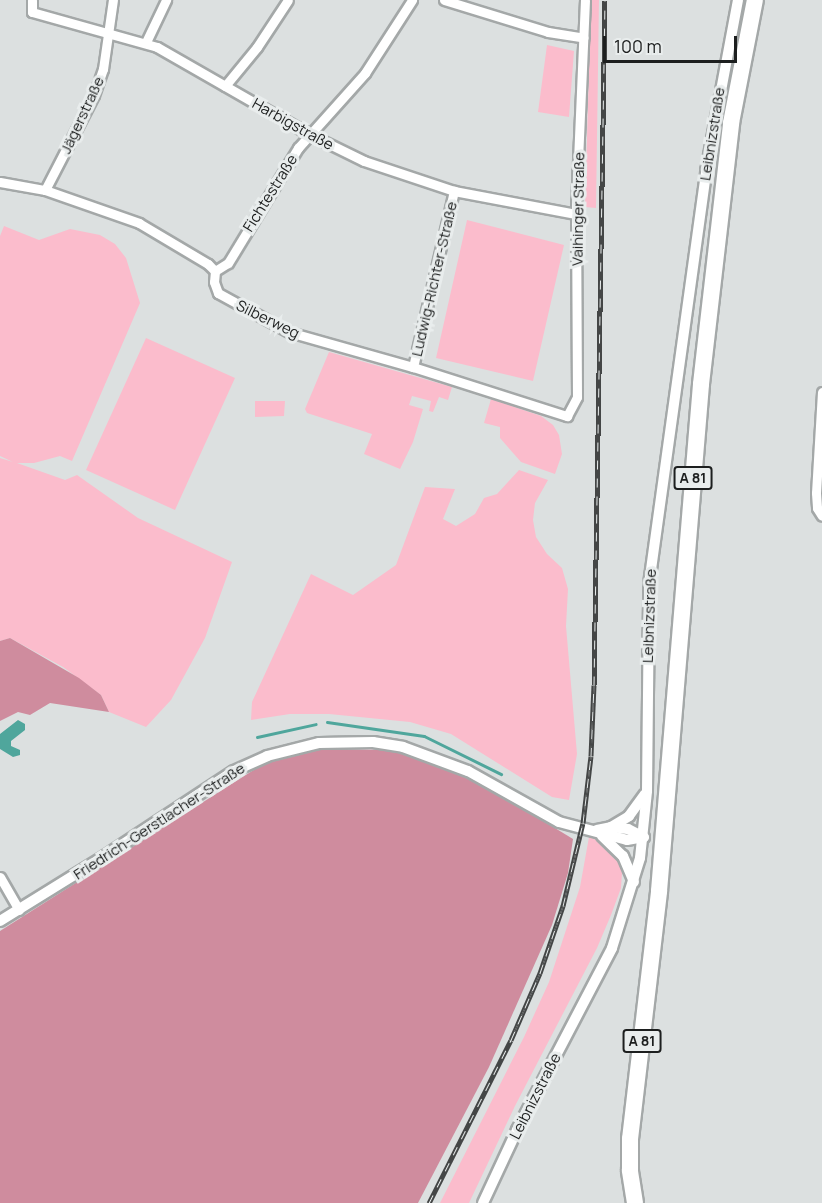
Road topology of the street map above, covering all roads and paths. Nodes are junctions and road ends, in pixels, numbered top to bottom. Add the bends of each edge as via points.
1 (32, 0) edge
2 (113, 0) edge
3 (166, 0) edge
4 (288, 0) edge
5 (412, 0) edge
6 (444, 0) edge
7 (585, 0) edge
8 (738, 0) edge
9 (755, 0) edge
10 (765, 0) edge
11 (110, 34) junction
12 (584, 38) junction
13 (146, 42) junction
14 (225, 86) junction
15 (309, 134) junction
16 (0, 182) edge
17 (45, 190) junction
18 (454, 191) junction
19 (576, 214) junction
20 (215, 271) junction
21 (413, 367) junction
22 (822, 392) edge
23 (567, 416) joint
24 (821, 431) edge
25 (820, 512) edge
26 (647, 791) junction
27 (611, 827) junction
28 (594, 831) junction
29 (644, 837) junction
30 (0, 877) edge
31 (634, 882) junction
32 (20, 910) junction
33 (0, 921) edge
34 (483, 1203) edge
35 (635, 1203) edge
36 (646, 1203) edge

1 - 11 street, Harbigstraße via 32,12
2 - 11 street, Jägerstraße
3 - 13 street
4 - 14 street
5 - 15 street, Fichtestraße via 365,74
6 - 12 street via 548,32
7 - 12 street, Vaihinger Straße
8 - 26 street, Leibnizstraße via 706,171 649,584
9 - 35 highway, A 81 via 726,161 701,384 659,891 630,1139
10 - 36 highway, A 81 via 735,166 710,393 670,883 643,1119 641,1173
11 - 13 street, Harbigstraße
11 - 17 street, Jägerstraße via 94,95
12 - 19 street, Vaihinger Straße
13 - 14 street, Harbigstraße
14 - 15 street, Harbigstraße
15 - 18 street, Harbigstraße via 364,161
15 - 20 street, Fichtestraße via 228,263
16 - 17 street
17 - 20 street via 139,223
18 - 19 street, Harbigstraße
18 - 21 street, Ludwig-Richter-Straße
19 - 23 street, Vaihinger Straße via 577,397
20 - 21 street, Silberweg via 218,293 258,317 302,336
21 - 23 street, Silberweg
22 - 24 street
24 - 25 street
26 - 27 street, Friedrich-Gerstlacher-Straße via 629,816
26 - 29 street, Leibnizstraße
27 - 28 street, Friedrich-Gerstlacher-Straße
27 - 29 street, Friedrich-Gerstlacher-Straße via 628,829
28 - 29 street, Friedrich-Gerstlacher-Straße via 627,840
28 - 31 street, Friedrich-Gerstlacher-Straße via 623,856
28 - 32 street, Friedrich-Gerstlacher-Straße via 542,815 468,771 432,756 373,742 319,743 267,756 234,771
29 - 31 street, Leibnizstraße
30 - 32 street
31 - 34 street, Leibnizstraße via 612,948
32 - 33 street, Friedrich-Gerstlacher-Straße

